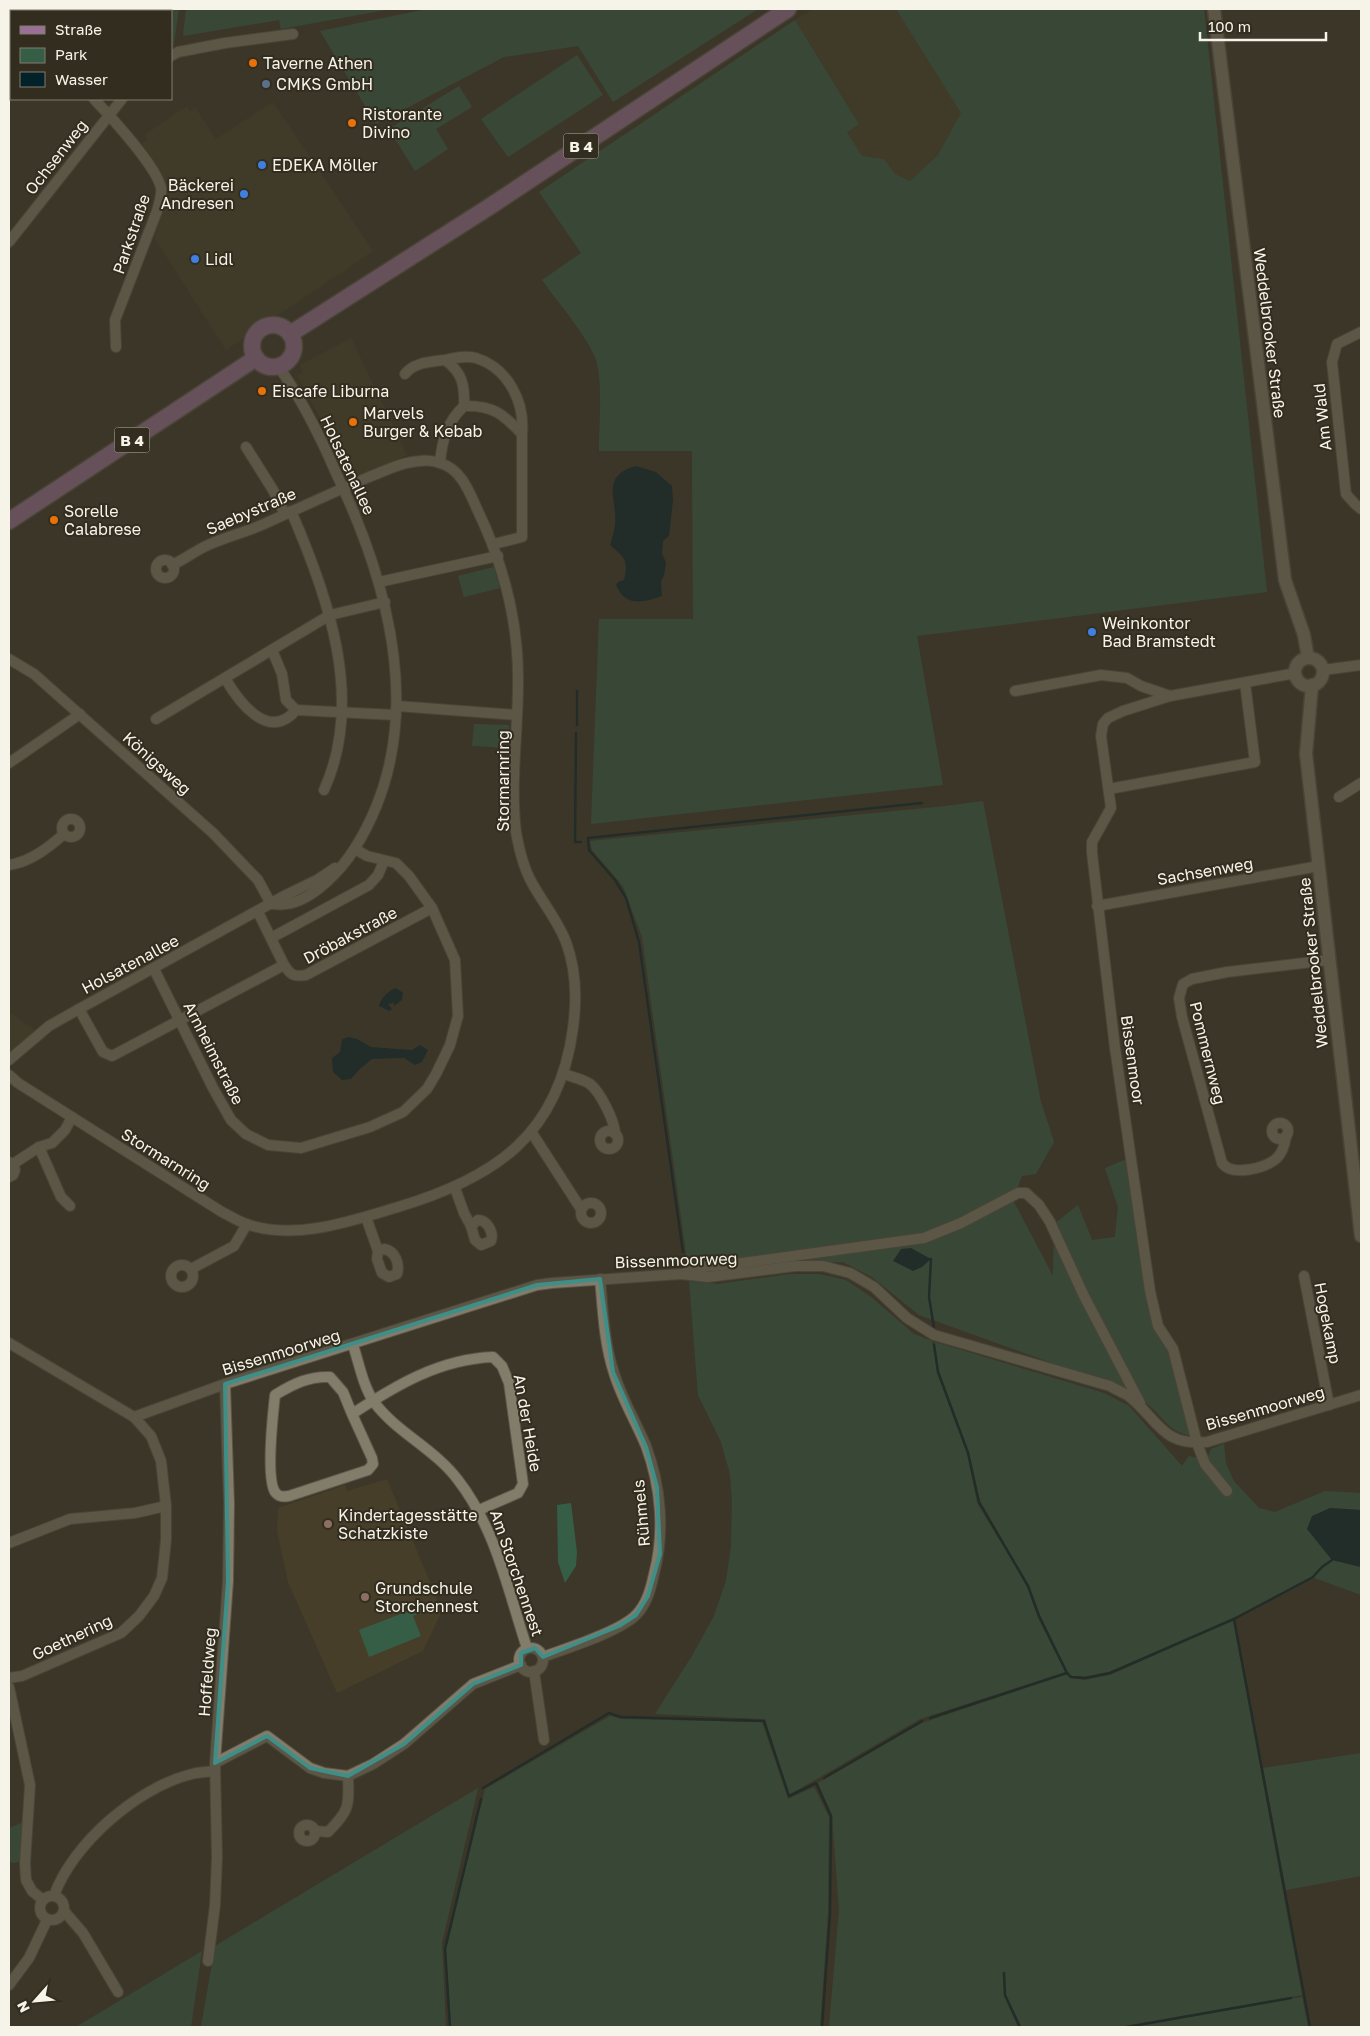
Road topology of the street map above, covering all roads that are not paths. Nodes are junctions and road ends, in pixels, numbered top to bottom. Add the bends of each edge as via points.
1 (788, 9) edge
2 (1214, 9) edge
3 (293, 34) dead end
4 (172, 55) edge
5 (95, 100) edge
6 (121, 100) edge
7 (109, 114) junction
8 (9, 242) edge
9 (1361, 332) edge
10 (290, 334) junction
11 (116, 347) dead end
12 (256, 358) junction
13 (445, 360) junction
14 (278, 366) junction
15 (405, 374) dead end
16 (464, 406) junction
17 (522, 434) junction
18 (246, 447) dead end
19 (440, 463) junction
20 (344, 488) junction
21 (1361, 509) edge
22 (288, 513) junction
23 (9, 521) edge
24 (494, 544) junction
25 (498, 556) junction
26 (172, 565) dead end
27 (379, 582) junction
28 (385, 602) junction
29 (330, 615) junction
30 (272, 650) junction
31 (1308, 658) junction
32 (9, 659) edge
33 (1361, 665) edge
34 (1323, 670) junction
35 (1296, 673) junction
36 (224, 678) junction
37 (1245, 683) junction
38 (1312, 685) junction
39 (1141, 686) junction
40 (1015, 691) dead end
41 (1170, 696) junction
42 (1143, 705) junction
43 (296, 710) junction
44 (396, 710) junction
45 (341, 711) junction
46 (80, 714) junction
47 (517, 715) junction
48 (156, 719) dead end
49 (9, 763) edge
50 (1361, 784) edge
51 (1109, 789) junction
52 (324, 790) dead end
53 (1339, 797) dead end
54 (64, 834) dead end
55 (354, 849) junction
56 (384, 861) junction
57 (9, 865) edge
58 (1319, 866) junction
59 (271, 904) junction
60 (1098, 906) junction
61 (432, 908) junction
62 (258, 912) junction
63 (270, 938) junction
64 (1330, 960) junction
65 (284, 965) junction
66 (154, 968) junction
67 (79, 1008) junction
68 (180, 1020) junction
69 (9, 1060) edge
70 (564, 1074) junction
71 (9, 1075) edge
72 (72, 1117) junction
73 (532, 1133) junction
74 (615, 1134) dead end
75 (1286, 1136) dead end
76 (39, 1147) junction
77 (11, 1162) edge
78 (9, 1177) edge
79 (454, 1188) junction
80 (70, 1206) dead end
81 (581, 1209) dead end
82 (366, 1217) junction
83 (247, 1224) junction
84 (471, 1226) dead end
85 (1361, 1236) edge
86 (378, 1251) dead end
87 (191, 1269) dead end
88 (681, 1274) junction
89 (1304, 1276) dead end
90 (600, 1279) junction
91 (9, 1343) edge
92 (353, 1345) junction
93 (225, 1384) junction
94 (1361, 1395) edge
95 (373, 1400) junction
96 (1329, 1405) junction
97 (352, 1414) junction
98 (1146, 1415) junction
99 (134, 1417) junction
100 (1197, 1443) junction
101 (1227, 1492) dead end
102 (166, 1506) junction
103 (479, 1510) junction
104 (9, 1543) edge
105 (527, 1648) junction
106 (543, 1657) junction
107 (521, 1665) junction
108 (534, 1671) junction
109 (9, 1678) edge
110 (9, 1687) edge
111 (544, 1740) dead end
112 (215, 1767) junction
113 (348, 1776) junction
114 (316, 1831) dead end
115 (54, 1896) junction
116 (43, 1900) junction
117 (64, 1911) junction
118 (48, 1920) junction
119 (208, 1961) dead end
120 (9, 1984) edge
121 (118, 1992) dead end

1 - 10 main road, B 4
2 - 31 street, Weddelbrooker Straße via 1285,580 1304,635
3 - 4 street via 225,43
5 - 7 street, Ochsenweg
6 - 7 street, Ochsenweg
7 - 8 street, Ochsenweg
7 - 11 street, Parkstraße via 157,178 161,196 115,320
9 - 21 street, Am Wald via 1338,344 1332,362 1346,494
10 - 12 main road via 284,328 266,326 253,340
10 - 14 main road via 294,350 286,363
12 - 14 main road via 270,367
12 - 23 main road, B 4
13 - 15 street via 418,365
13 - 16 street via 455,367 462,380
13 - 17 street via 474,358 494,367 507,378 521,411
14 - 20 street, Holsatenallee
16 - 17 street via 481,405 506,417
16 - 19 street via 450,421 444,435
17 - 24 street via 522,537
18 - 22 street
19 - 20 street via 422,460 402,464
19 - 24 street, Stormarnring via 464,480
20 - 22 street, Saebystraße
20 - 27 street, Holsatenallee
22 - 26 street, Saebystraße via 204,547
22 - 29 street via 314,564
24 - 25 street, Stormarnring
25 - 27 street
25 - 47 street, Stormarnring via 511,605 517,647
27 - 28 street, Holsatenallee
28 - 29 street
28 - 44 street, Holsatenallee via 396,666
29 - 30 street
29 - 45 street via 339,665
30 - 36 street
30 - 43 street via 282,674 286,700
31 - 34 street via 1316,660
31 - 35 street via 1298,665
32 - 46 street, Königsweg via 28,669
33 - 34 street
34 - 38 street via 1319,682
35 - 37 street, Bissenmoor
35 - 38 street via 1303,684
36 - 43 street via 251,712 264,720 287,719
36 - 48 street
37 - 41 street, Bissenmoor
37 - 51 street via 1255,762
38 - 58 street, Weddelbrooker Straße via 1306,754
39 - 40 street, Bissenmoor via 1127,678 1101,675
39 - 41 street, Bissenmoor
39 - 42 street
41 - 42 street, Bissenmoor
42 - 51 street, Bissenmoor via 1113,715 1104,724 1102,736
43 - 45 street
44 - 45 street
44 - 47 street, Stormarnring
44 - 55 street, Holsatenallee via 392,751 382,794 367,829
45 - 52 street via 337,745
46 - 49 street
46 - 59 street, Königsweg via 213,833 258,880
47 - 70 street, Stormarnring via 514,803 521,855 530,880 566,941 575,977 576,1011
50 - 53 street
51 - 60 street, Bissenmoor via 1111,808 1092,842
54 - 57 street via 47,849 19,864
55 - 56 street, Arnheimstraße
55 - 59 street, Holsatenallee via 348,860
56 - 61 street, Arnheimstraße via 396,863 410,876
56 - 63 street via 369,885
58 - 60 street, Sachsenweg
58 - 64 street, Weddelbrooker Straße
59 - 62 street, Holsatenallee
60 - 100 street, Bissenmoor via 1150,1291 1158,1326 1173,1349
61 - 65 street, Dröbakstraße via 306,976 291,975
61 - 68 street, Arnheimstraße via 455,960 458,1016 450,1045 436,1074 427,1089 404,1112 301,1148 268,1145 246,1134 231,1120
62 - 63 street
62 - 66 street, Holsatenallee
63 - 65 street
64 - 75 street, Pommernweg via 1192,979 1183,984 1179,998 1224,1167 1240,1171 1270,1163 1285,1146
64 - 85 street, Weddelbrooker Straße
65 - 68 street
66 - 67 street, Holsatenallee
66 - 68 street, Arnheimstraße
67 - 68 street via 103,1052 112,1056
67 - 69 street, Holsatenallee via 49,1026
70 - 73 street, Stormarnring
70 - 74 street via 589,1084 595,1090 615,1124
71 - 72 street, Stormarnring
72 - 76 street via 52,1143
72 - 83 street, Stormarnring via 222,1212
73 - 79 street, Stormarnring via 500,1161
73 - 81 street
76 - 77 street
76 - 80 street via 62,1197
77 - 78 street via 14,1173
79 - 82 street, Stormarnring
79 - 84 street
82 - 83 street, Stormarnring via 306,1229 277,1230
82 - 86 street
83 - 87 street via 234,1246
88 - 90 street, Bissenmoorweg
88 - 98 street, Bissenmoorweg via 708,1277 795,1266 823,1266 850,1273 874,1287 907,1318 934,1335 1110,1386 1130,1397
88 - 98 street via 704,1266 924,1238 961,1223 1018,1192 1026,1193 1050,1222 1084,1296
89 - 96 street, Hogekamp
90 - 92 street, Bissenmoorweg via 537,1285
90 - 106 street, Rühmels via 613,1372 646,1447 657,1487 660,1554 648,1596 636,1615 619,1626
91 - 99 street
92 - 93 street, Bissenmoorweg
92 - 95 street, Am Storchennest
93 - 99 street, Bissenmoorweg
93 - 112 street, Hoffeldweg via 228,1581
94 - 96 street, Bissenmoorweg
95 - 97 street
95 - 103 street, Am Storchennest via 435,1454 458,1479
95 - 103 street, An der Heide via 414,1376 446,1366 492,1357 502,1366 510,1391 523,1484 518,1493
96 - 100 street, Bissenmoorweg
97 - 97 street via 343,1392 330,1377 316,1376 275,1395 271,1469 276,1494 289,1496 372,1468 372,1458
98 - 100 street, Bissenmoorweg via 1167,1434 1181,1441
99 - 102 street, Goethering via 151,1436 161,1461
100 - 101 street, Bissenmoor via 1205,1464
102 - 104 street via 70,1519
102 - 109 street, Goethering via 162,1578 139,1616 121,1633 22,1676
103 - 105 street, Am Storchennest via 501,1564
105 - 106 street via 535,1648
105 - 107 street via 521,1653
106 - 108 street via 541,1666
107 - 108 street
107 - 113 street via 473,1684 404,1744
108 - 111 street
110 - 116 street via 30,1785 26,1880 32,1891
112 - 113 street via 268,1736 310,1768
112 - 115 street via 175,1780 120,1812 92,1837 74,1859 60,1879
112 - 119 street, Hoffeldweg via 217,1857
113 - 114 street via 344,1816 328,1832
115 - 116 street
115 - 117 street via 61,1900
116 - 118 street via 40,1911
117 - 118 street via 59,1918
117 - 121 street via 84,1933
118 - 120 street via 29,1958

